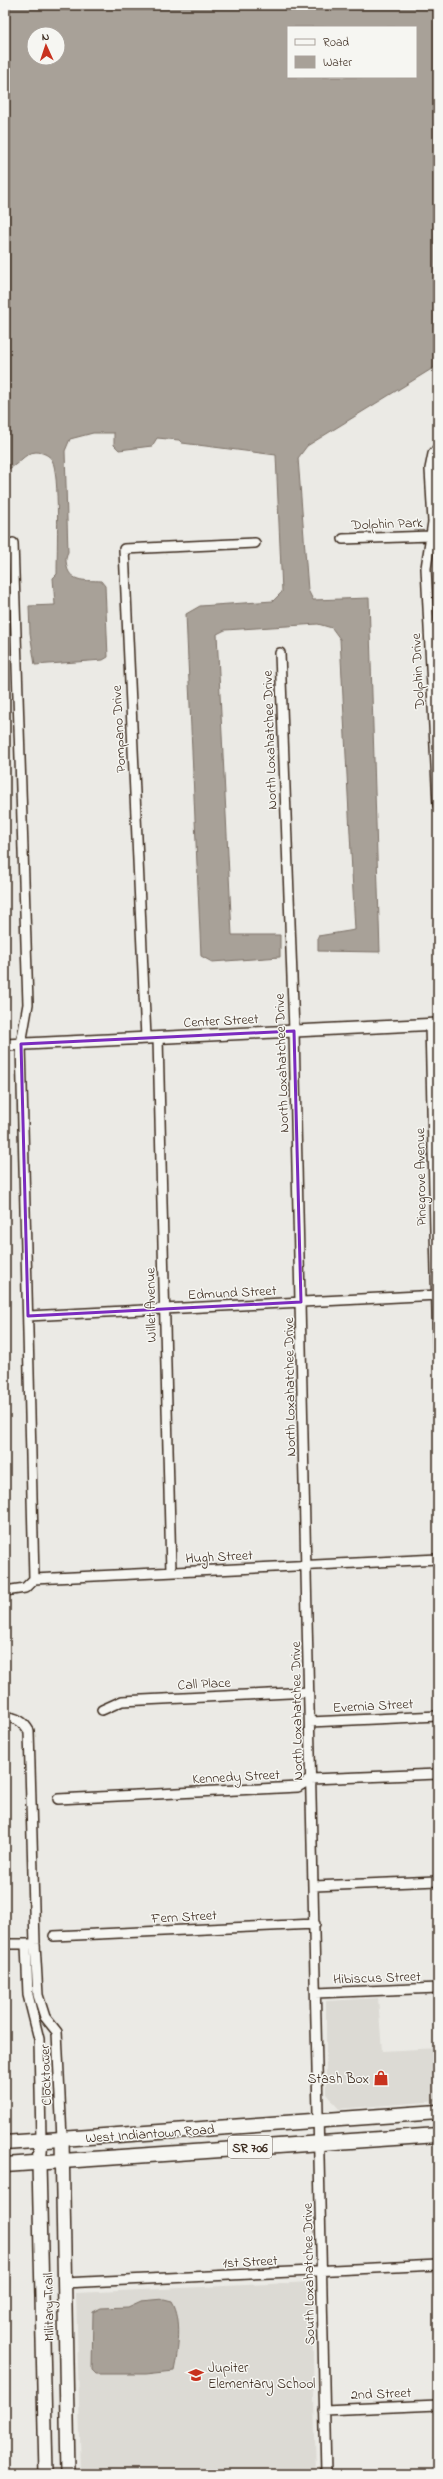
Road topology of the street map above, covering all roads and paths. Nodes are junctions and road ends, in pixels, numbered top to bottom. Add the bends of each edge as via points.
1 (438, 448) edge
2 (431, 536) junction
3 (344, 539) dead end
4 (13, 543) dead end
5 (255, 543) dead end
6 (280, 654) dead end
7 (438, 805) edge
8 (434, 1025) edge
9 (294, 1031) junction
10 (146, 1038) junction
11 (158, 1038) junction
12 (21, 1044) junction
13 (5, 1045) edge
14 (437, 1295) edge
15 (300, 1302) junction
16 (164, 1309) junction
17 (28, 1316) junction
18 (438, 1353) edge
19 (438, 1559) edge
20 (307, 1565) junction
21 (171, 1572) junction
22 (34, 1579) junction
23 (5, 1591) edge
24 (309, 1692) junction
25 (102, 1710) dead end
26 (438, 1716) edge
27 (5, 1717) edge
28 (310, 1722) junction
29 (438, 1774) edge
30 (311, 1779) junction
31 (58, 1799) dead end
32 (438, 1881) edge
33 (314, 1886) junction
34 (315, 1924) junction
35 (54, 1936) dead end
36 (5, 1944) edge
37 (30, 1944) junction
38 (438, 1988) edge
39 (316, 1993) junction
40 (438, 2112) edge
41 (320, 2120) junction
42 (438, 2135) edge
43 (62, 2139) junction
44 (41, 2140) junction
45 (320, 2142) junction
46 (5, 2143) edge
47 (62, 2162) junction
48 (39, 2163) junction
49 (5, 2165) edge
50 (438, 2265) edge
51 (321, 2271) junction
52 (64, 2283) junction
53 (438, 2405) edge
54 (324, 2410) junction
55 (46, 2474) edge
56 (68, 2474) edge
57 (326, 2474) edge

1 - 2 street, Dolphin Drive via 433,454 430,469 433,522
2 - 3 street, Dolphin Park
2 - 7 street, Dolphin Drive via 426,568
4 - 12 street via 28,1004
5 - 10 street, Pompano Drive via 124,549
6 - 9 street, North Loxahatchee Drive
8 - 9 street, Center Street
8 - 14 street, Pinegrove Avenue
9 - 11 street, Center Street
9 - 15 street, North Loxahatchee Drive
10 - 11 street, Center Street
10 - 12 street, Center Street
11 - 16 street, Willet Avenue
12 - 13 street, Center Street
12 - 17 street
14 - 15 street, Edmund Street
14 - 18 street, Pinegrove Avenue
15 - 16 street, Edmund Street
15 - 20 street, North Loxahatchee Drive
16 - 17 street, Edmund Street
16 - 21 street, Willet Avenue
17 - 22 street
19 - 20 street, Hugh Street
20 - 21 street, Hugh Street
20 - 24 street, North Loxahatchee Drive
21 - 22 street, Hugh Street
22 - 23 street, Hugh Street via 25,1588
24 - 25 street, Call Place via 122,1701
24 - 28 street, North Loxahatchee Drive
26 - 28 street, Evernia Street
27 - 37 street, Clocktower via 24,1723 29,1732
28 - 30 street, North Loxahatchee Drive
29 - 30 street, Kennedy Street
30 - 31 street, Kennedy Street via 298,1787
30 - 33 street, North Loxahatchee Drive
32 - 33 street
33 - 34 street, North Loxahatchee Drive
34 - 35 street, Fern Street
34 - 39 street, North Loxahatchee Drive
36 - 37 street
37 - 43 street, Clocktower via 38,1995 45,2017 57,2032
37 - 44 street, Clocktower via 28,1995 39,2039
38 - 39 street, Hibiscus Street
39 - 41 street, North Loxahatchee Drive
40 - 41 main road, West Indiantown Road / SR 706
41 - 43 main road, West Indiantown Road / SR 706
41 - 45 street, South Loxahatchee Drive
42 - 45 main road, West Indiantown Road / SR 706
43 - 44 main road, West Indiantown Road / SR 706
43 - 47 main road, Military Trail
44 - 46 main road, West Indiantown Road / SR 706
44 - 48 main road, Military Trail
45 - 47 main road, West Indiantown Road / SR 706
45 - 51 street, South Loxahatchee Drive
47 - 48 main road, West Indiantown Road / SR 706
47 - 52 main road, Military Trail
48 - 49 main road, West Indiantown Road / SR 706
48 - 55 main road, Military Trail
50 - 51 street, 1st Street
51 - 52 street, 1st Street
51 - 54 street, South Loxahatchee Drive
52 - 56 main road, Military Trail
53 - 54 street, 2nd Street
54 - 57 street, South Loxahatchee Drive

